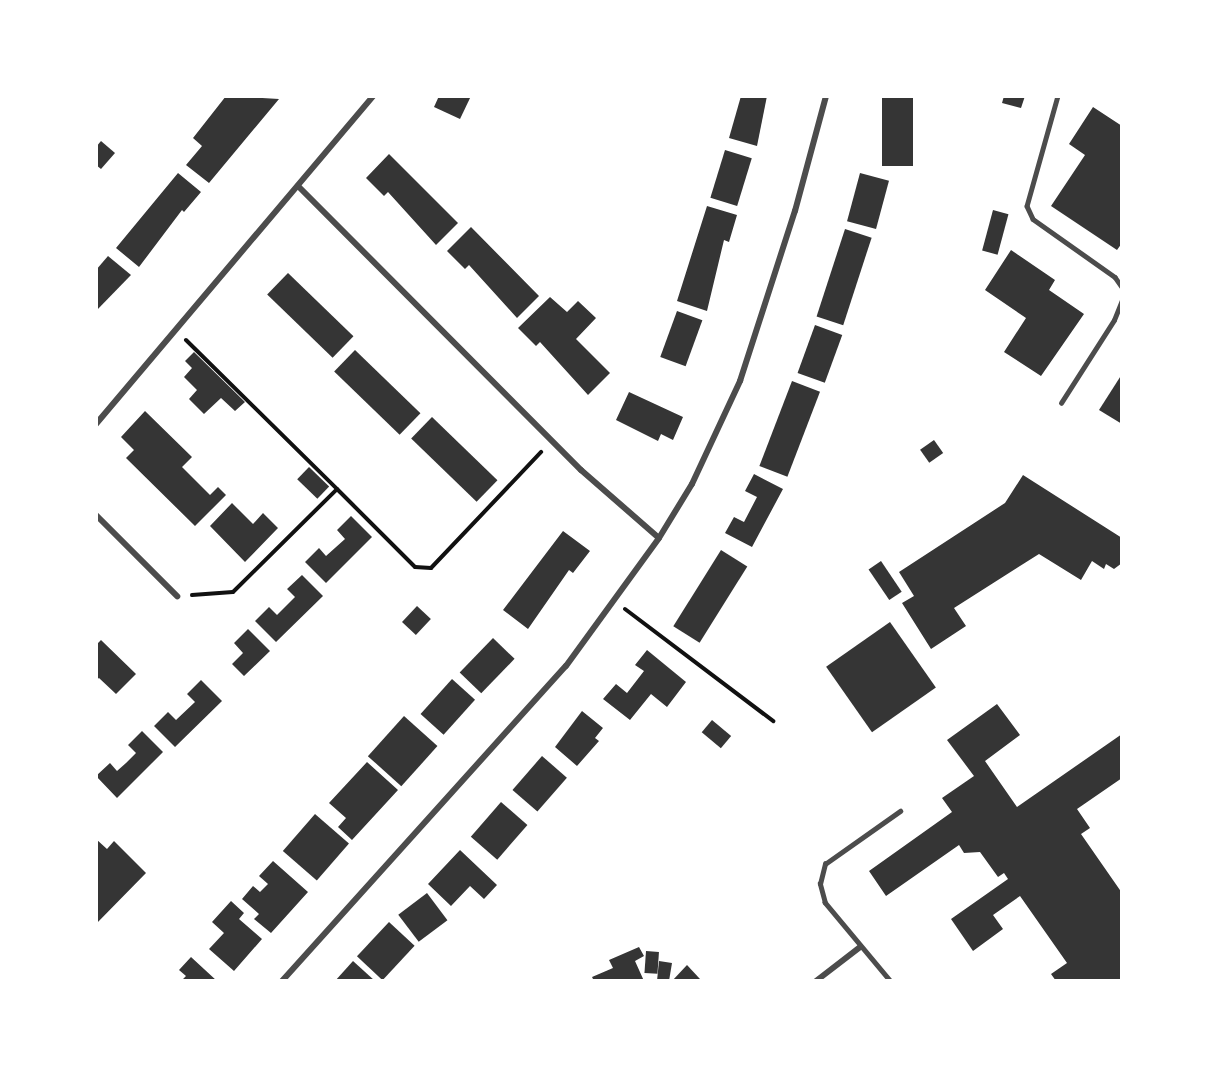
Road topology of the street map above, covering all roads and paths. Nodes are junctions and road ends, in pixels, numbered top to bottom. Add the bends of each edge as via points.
1 (373, 96) edge
2 (826, 96) edge
3 (1058, 96) edge
4 (298, 186) junction
5 (1122, 287) edge
6 (1122, 300) edge
7 (176, 330) junction
8 (1061, 403) dead end
9 (96, 424) edge
10 (552, 440) junction
11 (337, 489) junction
12 (96, 515) edge
13 (659, 538) junction
14 (177, 596) joint
15 (614, 602) junction
16 (773, 721) dead end
17 (900, 811) dead end
18 (860, 947) junction
19 (282, 981) edge
20 (816, 981) edge
21 (890, 981) edge

1 - 4 street
2 - 13 street via 795,211 740,381 692,484
3 - 5 lane via 1027,206 1034,219 1115,277
4 - 7 street
4 - 10 street
6 - 8 lane via 1114,320
7 - 9 street
7 - 11 path
10 - 11 path via 440,562 422,570
10 - 13 street
11 - 14 path via 233,592
12 - 14 street
13 - 15 street
15 - 16 path
15 - 19 street via 566,666
17 - 18 lane via 825,864 820,884 825,903
18 - 20 street
18 - 21 lane

